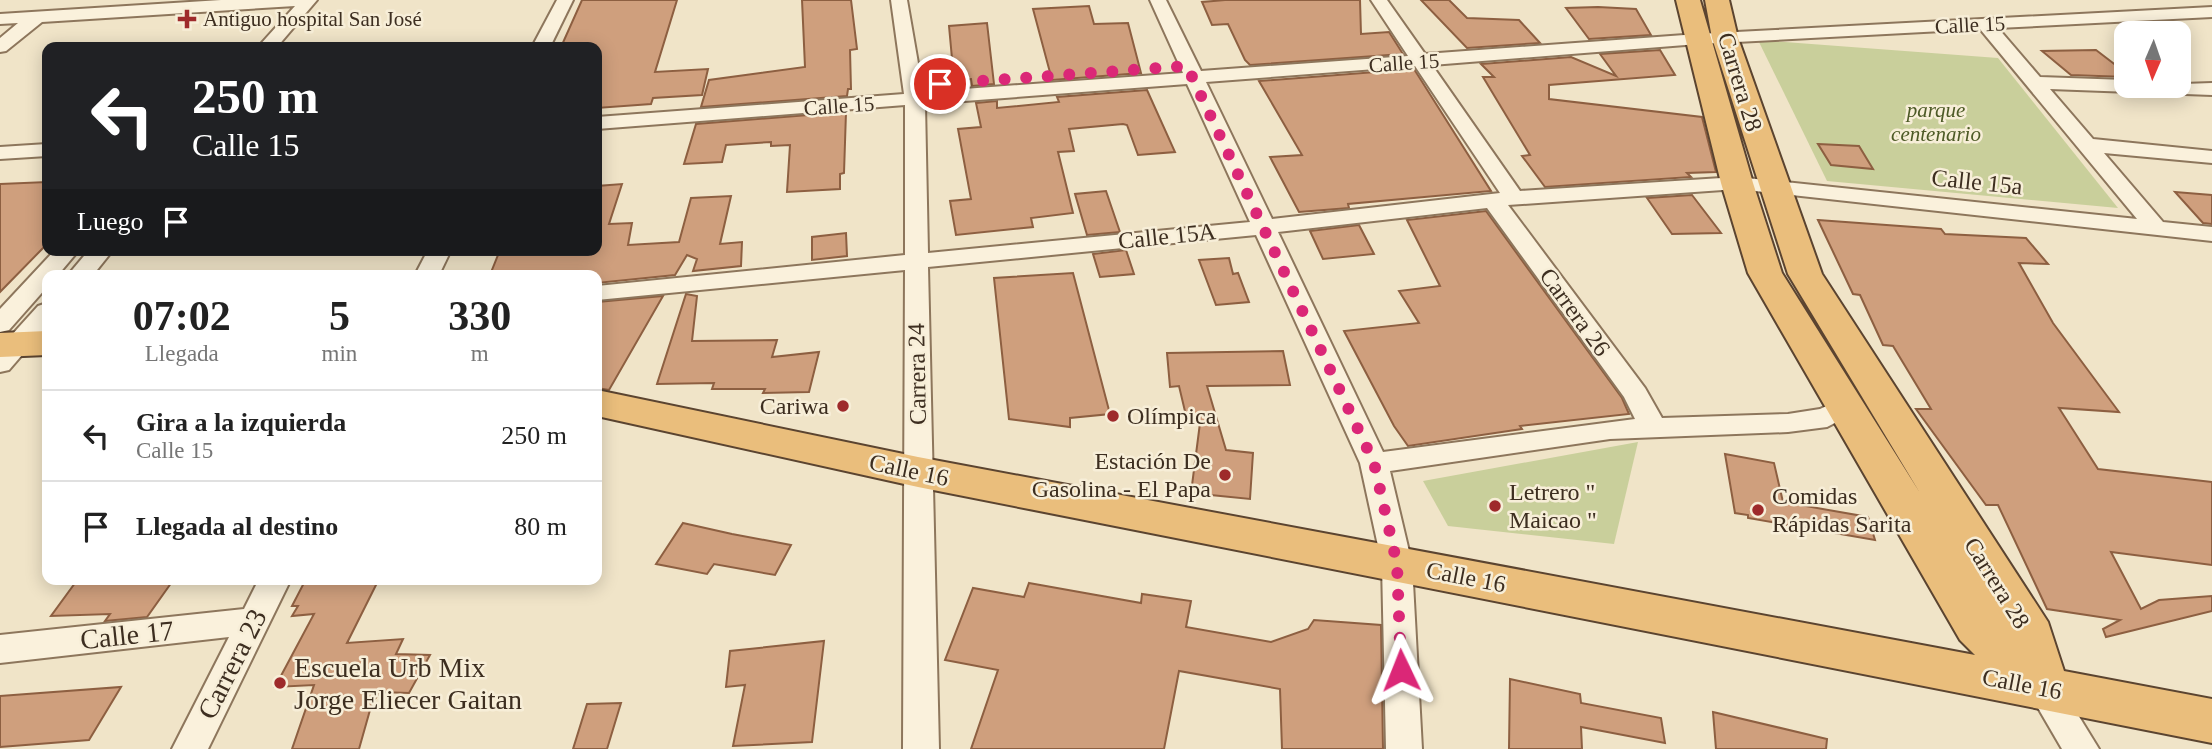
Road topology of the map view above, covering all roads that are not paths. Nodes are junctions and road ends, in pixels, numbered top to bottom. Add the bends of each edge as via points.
1 (57, 0) edge
2 (302, 0) edge
3 (309, 0) edge
4 (565, 0) edge
5 (899, 0) edge
6 (1158, 0) edge
7 (1379, 0) edge
8 (2212, 1) edge
9 (2212, 12) edge
10 (2192, 13) junction
11 (36, 17) junction
12 (0, 19) edge
13 (2212, 21) edge
14 (1707, 22) edge
15 (1985, 24) junction
16 (271, 42) edge
17 (544, 42) edge
18 (0, 47) edge
19 (1418, 56) junction
20 (1190, 72) junction
21 (2035, 83) junction
22 (2212, 89) edge
23 (914, 94) junction
24 (602, 109) edge
25 (602, 123) edge
26 (2086, 145) junction
27 (42, 150) edge
28 (0, 153) edge
29 (2212, 157) edge
30 (42, 163) edge
31 (0, 166) edge
32 (1755, 185) junction
33 (1504, 200) junction
34 (1264, 227) junction
35 (2156, 228) junction
36 (2212, 234) edge
37 (97, 256) edge
38 (916, 260) junction
39 (84, 270) edge
40 (602, 292) edge
41 (42, 294) edge
42 (42, 316) edge
43 (13, 344) edge
44 (602, 404) edge
45 (1846, 406) junction
46 (1652, 425) junction
47 (1374, 463) junction
48 (918, 472) junction
49 (1397, 564) junction
50 (272, 585) edge
51 (254, 621) junction
52 (0, 649) edge
53 (2044, 688) junction
54 (2212, 721) edge
55 (190, 749) edge
56 (921, 749) edge
57 (1404, 749) edge
58 (2081, 749) edge

1 - 11 street
2 - 11 street
3 - 16 street
4 - 17 street
5 - 23 street, Carrera 24
6 - 20 street
7 - 19 street, Carrera 26
8 - 14 street, Calle 15
9 - 10 street, Calle 15
10 - 13 street
10 - 15 street, Calle 15
11 - 12 street
11 - 18 street
14 - 15 street, Calle 15
14 - 19 street, Calle 15
14 - 32 highway, Carrera 28
15 - 21 street
19 - 20 street, Calle 15
19 - 33 street, Carrera 26
20 - 23 street, Calle 15
20 - 34 street
21 - 22 street
21 - 26 street
23 - 24 street, Calle 15
23 - 25 street, Calle 15
23 - 38 street, Carrera 24
26 - 29 street
26 - 35 street
27 - 28 street
30 - 31 street
32 - 33 street, Calle 15A
32 - 35 street, Calle 15a
32 - 45 highway, Carrera 28 via 1765,273
32 - 53 highway, Carrera 28 via 1805,274 2031,636
33 - 34 street, Calle 15A
33 - 46 street, Carrera 26 via 1636,394
34 - 38 street, Calle 15A
34 - 47 street
35 - 36 street, Calle 15a
37 - 39 street
38 - 40 street, Calle 15A
38 - 48 street, Carrera 24
41 - 43 street
42 - 43 street
44 - 48 highway, Calle 16
45 - 46 street via 1827,418 1788,423
45 - 53 highway, Carrera 28 via 1977,626
46 - 47 street
47 - 49 street
48 - 49 highway, Calle 16
48 - 56 street, Carrera 24
49 - 53 highway, Calle 16
49 - 57 street
50 - 51 street, Carrera 23
51 - 52 street, Calle 17
51 - 55 street, Carrera 23
53 - 54 highway, Calle 16
53 - 58 street

